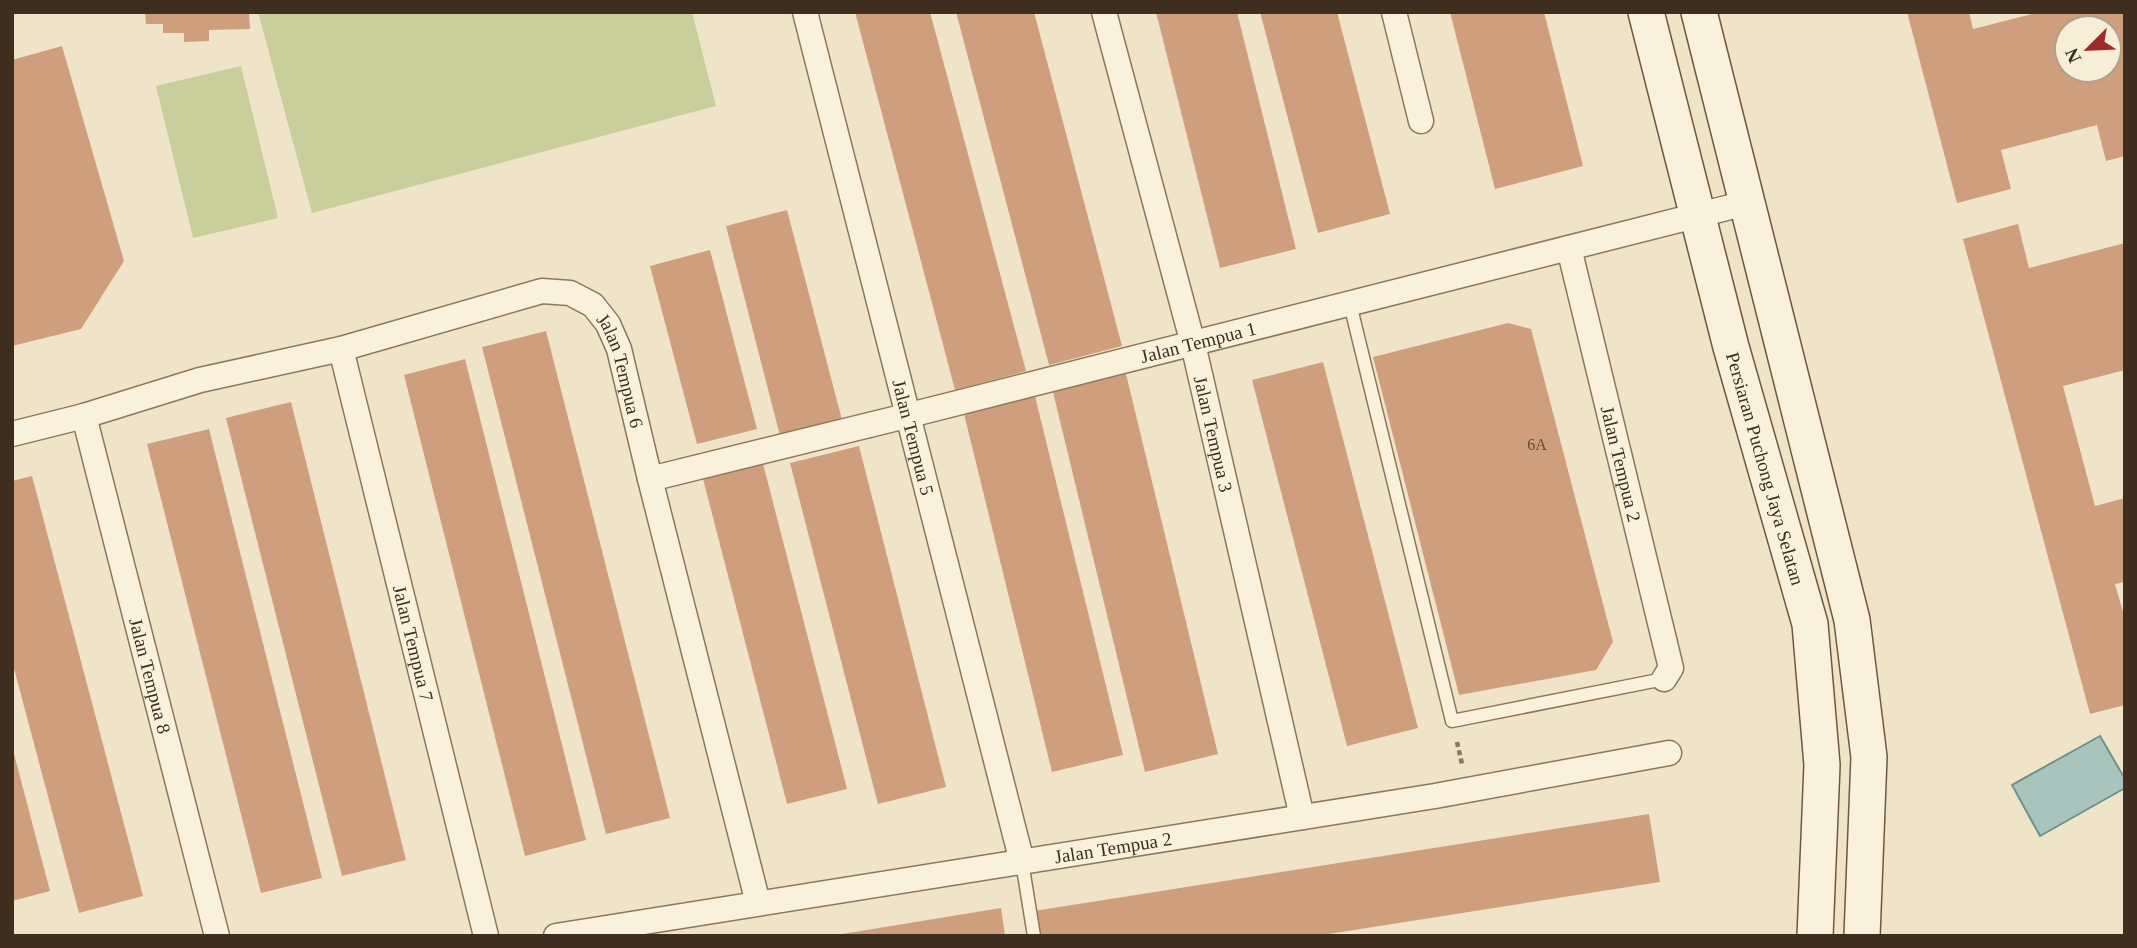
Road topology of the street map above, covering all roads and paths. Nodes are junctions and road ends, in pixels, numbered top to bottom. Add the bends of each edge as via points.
1 (805, 12) edge
2 (1104, 12) edge
3 (1394, 12) edge
4 (1646, 12) edge
5 (1699, 12) edge
6 (1421, 121) dead end
7 (1746, 203) junction
8 (1697, 215) junction
9 (1569, 248) junction
10 (1350, 304) junction
11 (1193, 344) junction
12 (341, 349) junction
13 (909, 415) junction
14 (84, 416) junction
15 (12, 434) edge
16 (650, 479) junction
17 (1664, 679) joint
18 (1452, 721) junction
19 (1670, 753) dead end
20 (1469, 790) junction
21 (1302, 817) junction
22 (1022, 862) junction
23 (758, 904) junction
24 (218, 936) edge
25 (486, 936) edge
26 (556, 936) edge
27 (1034, 936) edge
28 (1815, 936) edge
29 (1862, 936) edge

1 - 13 street, Jalan Tempua 5
2 - 11 street, Jalan Tempua 3
3 - 6 street
4 - 8 main road, Persiaran Puchong Jaya Selatan
5 - 7 main road
7 - 8 street, Jalan Tempua 1
7 - 29 main road via 1852,620 1869,757
8 - 9 street, Jalan Tempua 1
8 - 28 main road, Persiaran Puchong Jaya Selatan via 1810,624 1822,765
9 - 10 street, Jalan Tempua 1
9 - 17 street, Jalan Tempua 2 via 1671,668
10 - 11 street, Jalan Tempua 1
10 - 18 lane
11 - 13 street, Jalan Tempua 1
11 - 21 street, Jalan Tempua 3
12 - 14 street, Jalan Tempua 6 via 200,380
12 - 16 street, Jalan Tempua 6 via 542,291 570,292 593,305 619,349
12 - 25 street, Jalan Tempua 7
13 - 16 street, Jalan Tempua 1
13 - 22 street, Jalan Tempua 5
14 - 15 street, Jalan Tempua 6
14 - 24 street, Jalan Tempua 8
16 - 23 street, Jalan Tempua 6
17 - 18 lane
18 - 20 path
19 - 20 street, Jalan Tempua 2
20 - 21 street, Jalan Tempua 2
21 - 22 street, Jalan Tempua 2
22 - 23 street, Jalan Tempua 2
22 - 27 lane
23 - 26 street, Jalan Tempua 2

